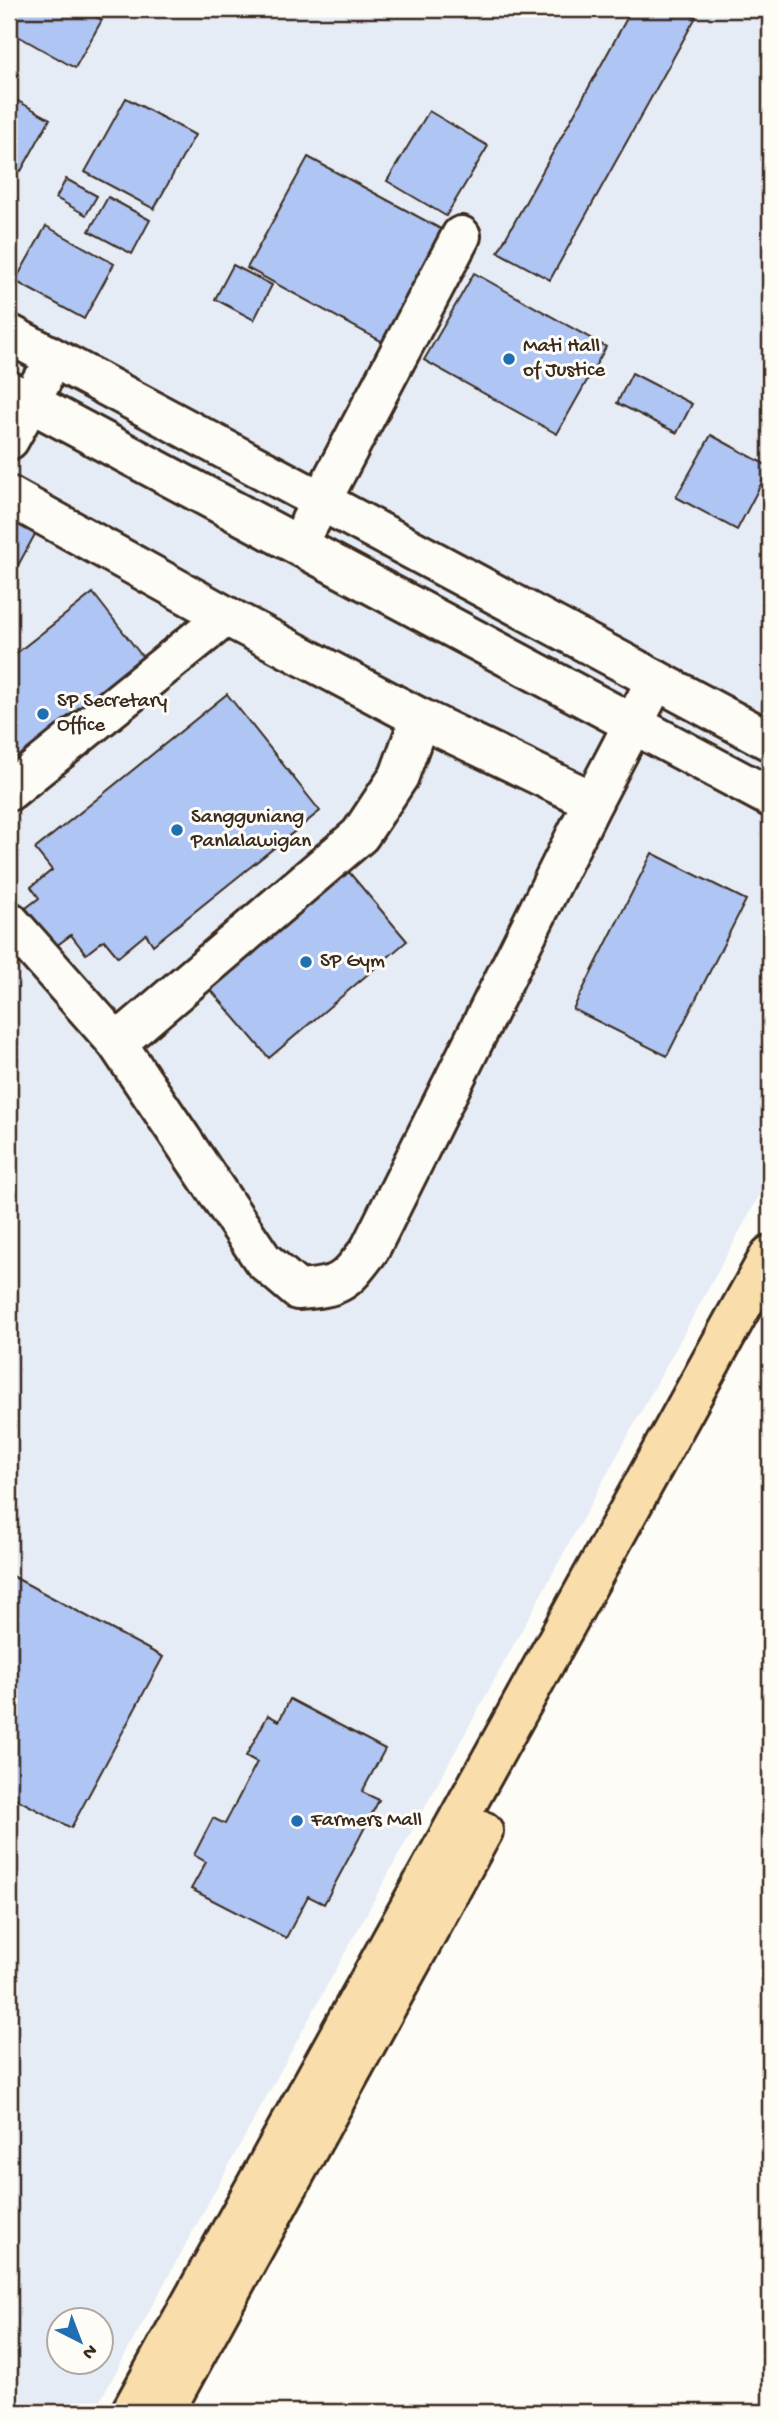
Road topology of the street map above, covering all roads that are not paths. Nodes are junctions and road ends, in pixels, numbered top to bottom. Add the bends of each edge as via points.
1 (461, 236) dead end
2 (9, 334) edge
3 (54, 358) junction
4 (19, 397) edge
5 (9, 440) edge
6 (9, 496) edge
7 (321, 501) junction
8 (297, 545) junction
9 (226, 617) junction
10 (656, 680) junction
11 (421, 719) junction
12 (633, 724) junction
13 (770, 741) edge
14 (9, 791) edge
15 (770, 797) edge
16 (593, 801) junction
17 (9, 921) edge
18 (117, 1043) junction
19 (770, 1255) edge
20 (770, 1306) edge
21 (131, 2412) edge
22 (164, 2412) edge

1 - 7 street
2 - 3 street
3 - 4 street
3 - 7 street
4 - 5 street
4 - 8 street
6 - 9 street
7 - 8 street
7 - 10 street
8 - 12 street
9 - 11 street
9 - 14 street
10 - 12 street
10 - 13 street
11 - 16 street
11 - 18 street via 399,776 360,835
12 - 15 street
12 - 16 street
16 - 18 street via 370,1249 350,1275 330,1288 298,1290 263,1260
17 - 18 street
19 - 21 main road
20 - 22 main road

